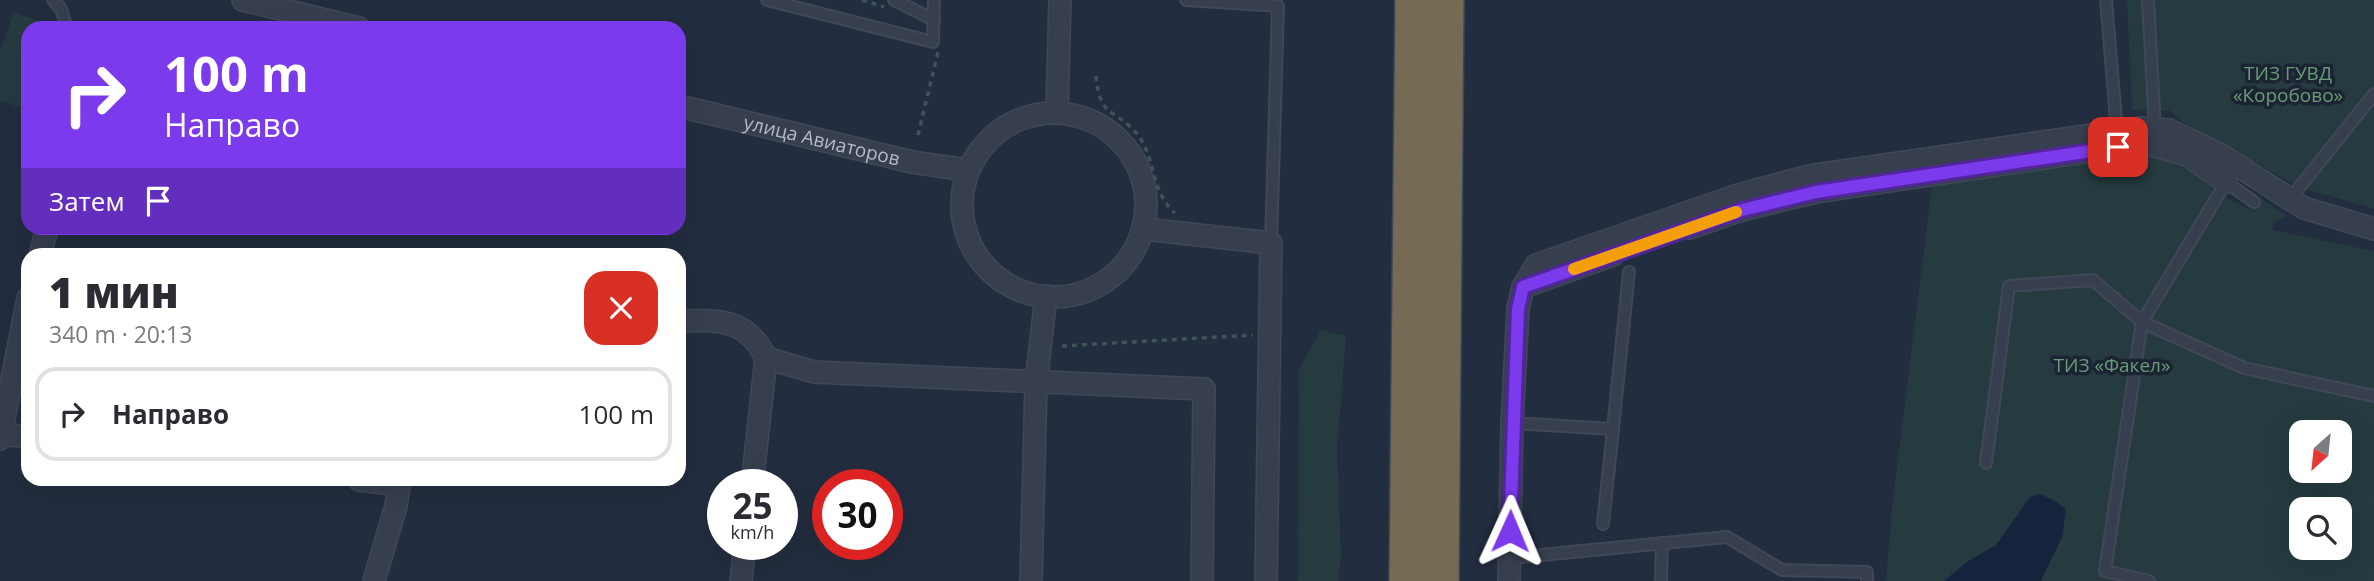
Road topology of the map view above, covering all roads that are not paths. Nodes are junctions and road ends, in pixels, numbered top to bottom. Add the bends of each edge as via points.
1 (54, 0) edge
2 (243, 0) edge
3 (767, 0) edge
4 (894, 0) edge
5 (934, 0) edge
6 (1060, 0) edge
7 (1186, 0) edge
8 (1413, 0) edge
9 (1445, 0) edge
10 (2106, 0) edge
11 (2148, 0) edge
12 (934, 20) junction
13 (65, 21) edge
14 (330, 21) edge
15 (2374, 94) edge
16 (686, 108) edge
17 (1057, 111) junction
18 (2155, 129) junction
19 (2117, 131) junction
20 (967, 170) junction
21 (2226, 182) junction
22 (2289, 200) junction
23 (2254, 202) dead end
24 (1144, 229) junction
25 (2374, 229) edge
26 (1271, 243) junction
27 (1629, 272) dead end
28 (1523, 287) junction
29 (1046, 296) junction
30 (686, 321) edge
31 (2142, 323) junction
32 (21, 332) edge
33 (766, 358) junction
34 (1036, 383) junction
35 (2374, 396) edge
36 (1512, 423) junction
37 (1613, 429) junction
38 (0, 436) edge
39 (21, 438) edge
40 (1986, 463) dead end
41 (754, 469) edge
42 (399, 486) edge
43 (1603, 524) dead end
44 (1662, 543) junction
45 (1510, 558) junction
46 (743, 560) edge
47 (374, 581) edge
48 (741, 581) edge
49 (1031, 581) edge
50 (1202, 581) edge
51 (1266, 581) edge
52 (1408, 581) edge
53 (1440, 581) edge
54 (1509, 581) edge
55 (1661, 581) edge
56 (1867, 581) edge
57 (2149, 581) edge

1 - 13 lane
2 - 14 street
3 - 12 lane via 933,42
4 - 12 lane
5 - 12 lane
6 - 17 street
7 - 26 lane via 1278,6
8 - 52 highway
9 - 53 highway
10 - 19 lane
11 - 18 lane
15 - 22 lane
16 - 20 street, улица Авиаторов via 912,162
17 - 20 street via 1019,118 998,131
17 - 24 street via 1090,118 1118,136 1138,163 1147,195
18 - 19 street
18 - 22 street via 2221,155
19 - 28 street via 1809,176 1738,195 1536,265
20 - 29 street via 960,207 969,244 992,274 1024,293
21 - 23 lane
21 - 28 street via 2187,155 2145,143 1816,192 1742,210
21 - 31 lane
22 - 25 street via 2325,216
24 - 26 street
24 - 29 street via 1127,262 1098,287 1062,298
26 - 51 street
27 - 37 lane
28 - 36 street
29 - 34 street
30 - 33 street via 716,320 741,328 758,341
31 - 35 lane via 2244,368
31 - 40 lane via 2093,280 2009,286
31 - 57 lane via 2105,571
32 - 38 street
33 - 34 street via 814,372
33 - 41 street
34 - 49 street
34 - 50 street via 1204,389
36 - 37 lane
36 - 45 street
37 - 43 lane
38 - 39 street
42 - 47 street
44 - 45 lane
44 - 55 lane
44 - 56 lane via 1727,537 1782,570 1867,572
45 - 54 street
46 - 48 street

